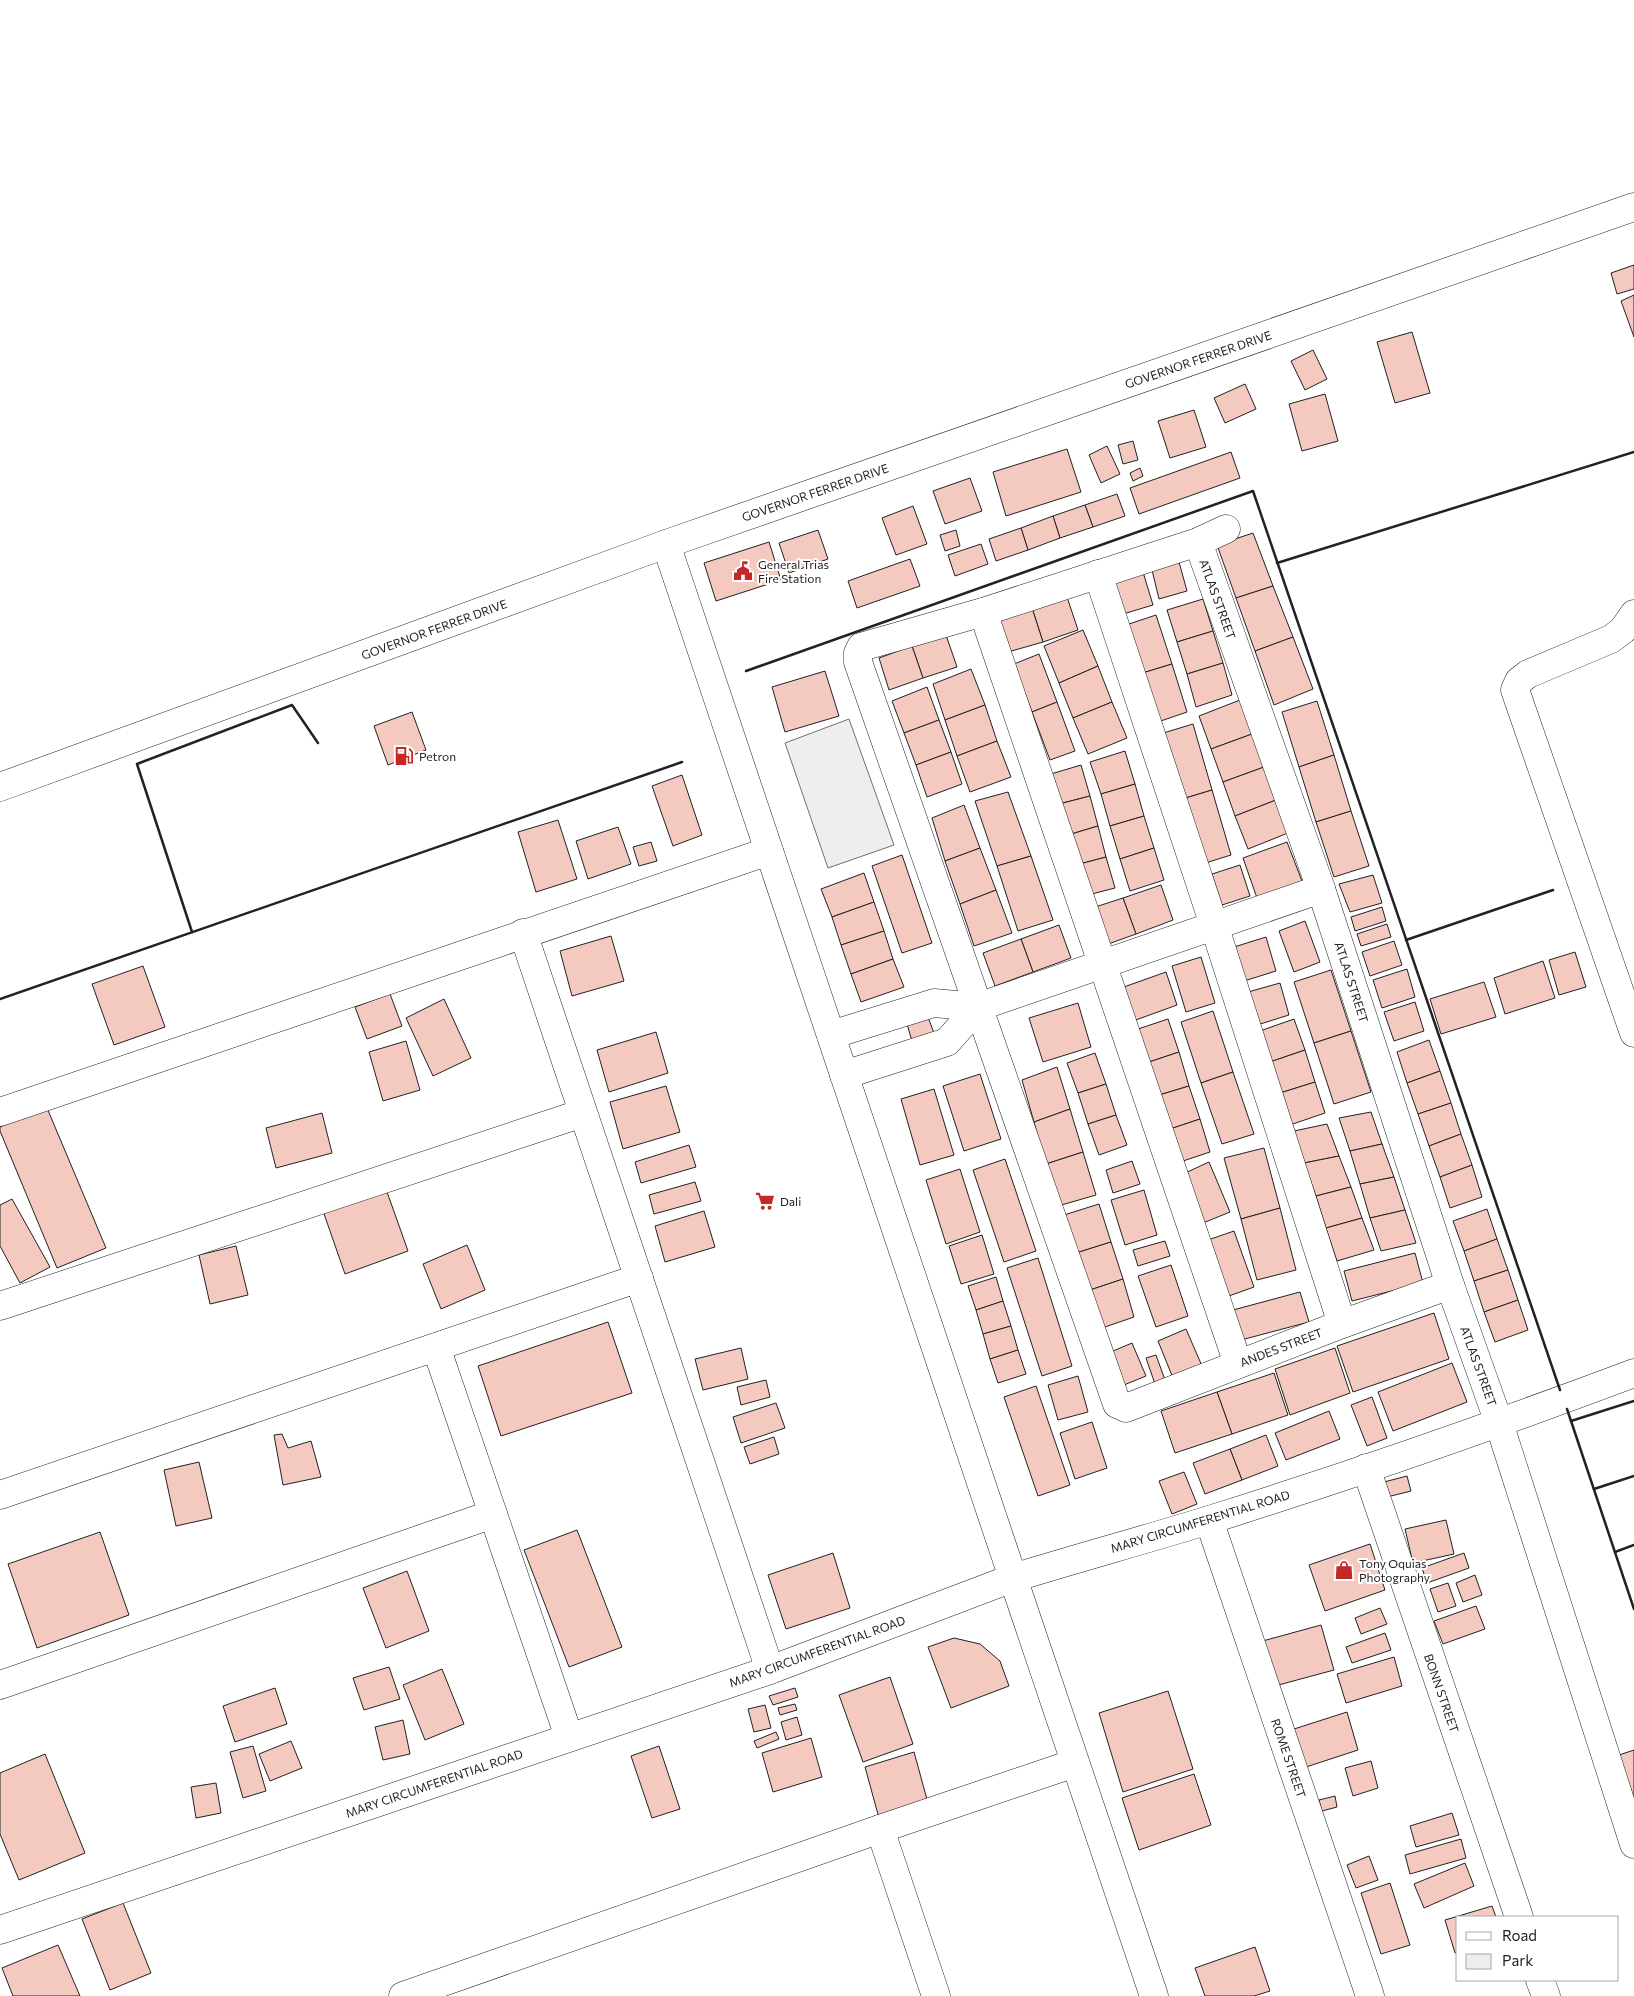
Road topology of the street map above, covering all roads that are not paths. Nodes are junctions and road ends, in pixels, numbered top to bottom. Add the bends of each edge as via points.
1 (1634, 207) edge
2 (1226, 529) dead end
3 (1198, 542) junction
4 (666, 544) junction
5 (1098, 574) junction
6 (983, 612) junction
7 (1634, 614) edge
8 (0, 787) edge
9 (769, 851) junction
10 (1321, 889) junction
11 (1214, 926) junction
12 (523, 933) junction
13 (1103, 964) junction
14 (1626, 983) edge
15 (978, 1007) junction
16 (1634, 1033) edge
17 (831, 1035) junction
18 (844, 1075) junction
19 (0, 1112) edge
20 (583, 1113) junction
21 (639, 1278) junction
22 (1450, 1285) junction
23 (0, 1306) edge
24 (1342, 1324) junction
25 (436, 1347) junction
26 (1238, 1364) junction
27 (1634, 1374) edge
28 (1499, 1424) junction
29 (1366, 1468) junction
30 (0, 1495) edge
31 (493, 1514) junction
32 (1209, 1520) junction
33 (1013, 1578) junction
34 (770, 1670) junction
35 (0, 1685) edge
36 (569, 1737) junction
37 (1075, 1763) junction
38 (880, 1829) junction
39 (1634, 1844) edge
40 (1519, 1916) edge
41 (0, 1930) edge
42 (1540, 1981) edge
43 (929, 1994) edge
44 (403, 1996) edge
45 (1154, 1996) edge
46 (1370, 1996) edge
47 (1546, 1996) edge

1 - 4 street, GOVERNOR FERRER DRIVE
2 - 3 street
3 - 5 street
3 - 10 street, ATLAS STREET
4 - 8 street, GOVERNOR FERRER DRIVE
4 - 9 street
5 - 6 street
5 - 11 street
6 - 13 street
6 - 15 street via 861,647 858,653 858,662
7 - 14 street via 1623,630 1611,638 1528,674 1519,681 1515,690
9 - 12 street
9 - 17 street
10 - 11 street
10 - 22 street, ATLAS STREET
11 - 13 street
11 - 24 street
12 - 19 street
12 - 20 street
13 - 15 street
13 - 26 street
14 - 16 street
15 - 17 street via 934,1003
15 - 18 street via 947,1042
15 - 26 street, ANDES STREET via 1116,1402 1126,1408
17 - 18 street
18 - 33 street
20 - 21 street
20 - 23 street
21 - 25 street
21 - 34 street
22 - 24 street, ANDES STREET
22 - 28 street, ATLAS STREET
24 - 26 street, ANDES STREET
25 - 30 street
25 - 31 street
27 - 28 street, MARY CIRCUMFERENTIAL ROAD
28 - 29 street, MARY CIRCUMFERENTIAL ROAD
28 - 39 street, ATLAS STREET
29 - 32 street, MARY CIRCUMFERENTIAL ROAD
29 - 40 street, BONN STREET
31 - 35 street
31 - 36 street
32 - 33 street, MARY CIRCUMFERENTIAL ROAD
32 - 46 street, ROME STREET
33 - 34 street, MARY CIRCUMFERENTIAL ROAD
33 - 37 street
34 - 36 street, MARY CIRCUMFERENTIAL ROAD
36 - 41 street, MARY CIRCUMFERENTIAL ROAD
37 - 38 street
37 - 45 street
38 - 43 street
38 - 44 street
42 - 47 street

